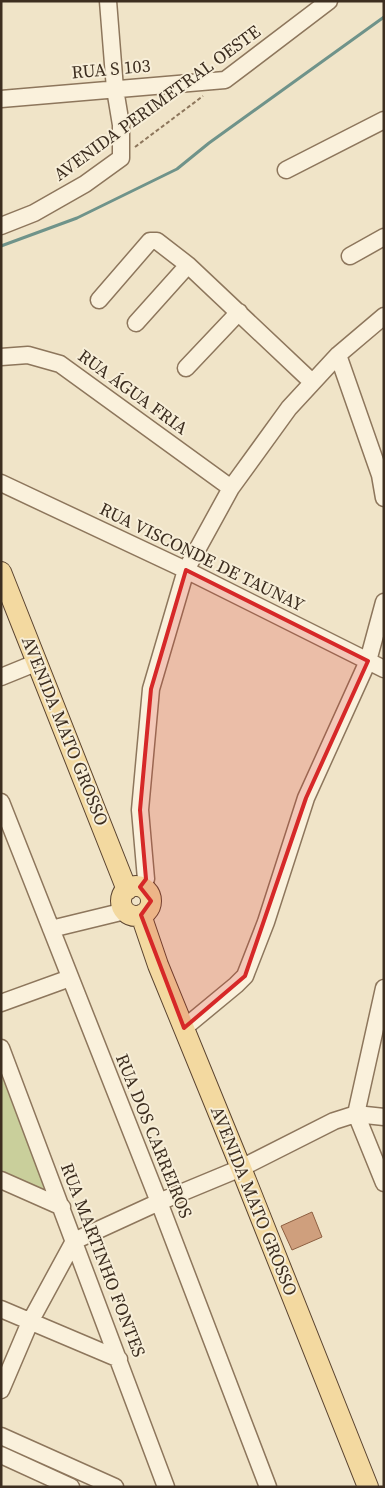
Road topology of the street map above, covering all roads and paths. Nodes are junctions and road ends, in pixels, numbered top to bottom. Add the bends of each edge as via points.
1 (108, 1) edge
2 (329, 1) edge
3 (225, 80) junction
4 (115, 89) junction
5 (1, 99) edge
6 (384, 120) edge
7 (121, 158) junction
8 (286, 170) dead end
9 (1, 226) edge
10 (384, 237) edge
11 (350, 256) dead end
12 (188, 265) junction
13 (99, 300) dead end
14 (239, 312) junction
15 (384, 316) edge
16 (136, 323) dead end
17 (338, 355) junction
18 (1, 357) edge
19 (186, 368) dead end
20 (312, 382) junction
21 (1, 483) edge
22 (231, 488) junction
23 (384, 498) edge
24 (186, 570) junction
25 (1, 572) edge
26 (384, 602) edge
27 (368, 661) junction
28 (38, 662) junction
29 (384, 668) edge
30 (1, 677) edge
31 (1, 802) edge
32 (134, 888) junction
33 (133, 913) junction
34 (51, 929) junction
35 (70, 978) junction
36 (384, 988) edge
37 (1, 1003) edge
38 (184, 1028) junction
39 (2, 1053) edge
40 (356, 1114) junction
41 (384, 1117) edge
42 (241, 1168) junction
43 (1, 1180) edge
44 (384, 1183) edge
45 (159, 1202) junction
46 (62, 1207) junction
47 (74, 1241) junction
48 (1, 1309) edge
49 (30, 1322) junction
50 (119, 1359) junction
51 (1, 1390) edge
52 (1, 1436) edge
53 (1, 1455) edge
54 (71, 1487) edge
55 (115, 1487) edge
56 (166, 1487) edge
57 (268, 1487) edge
58 (368, 1487) edge

1 - 4 street
2 - 3 street, AVENIDA PERIMETRAL OESTE
3 - 4 street, RUA S 103
3 - 7 path, AVENIDA PERIMETRAL OESTE
4 - 5 street, RUA S 103
4 - 7 street via 121,125
6 - 8 street
7 - 9 street, AVENIDA PERIMETRAL OESTE via 85,184 34,213
10 - 11 street
12 - 13 street via 156,241 150,241
12 - 14 street
12 - 16 street
14 - 19 street
14 - 20 street
15 - 17 street
17 - 20 street
17 - 23 street via 380,475
18 - 22 street, RUA ÁGUA FRIA via 28,355 60,364
20 - 22 street
21 - 24 street, RUA VISCONDE DE TAUNAY
22 - 24 street
24 - 27 street, RUA VISCONDE DE TAUNAY
24 - 32 street via 151,689 140,810 146,879
25 - 28 main road, AVENIDA MATO GROSSO
26 - 27 street
27 - 29 street, RUA VISCONDE DE TAUNAY
27 - 38 street via 306,798 245,976
28 - 30 street
28 - 32 main road, AVENIDA MATO GROSSO
31 - 34 street, RUA DOS CARREIROS
32 - 33 main road, AVENIDA MATO GROSSO via 148,892 151,901 148,910
33 - 34 street
33 - 38 main road, AVENIDA MATO GROSSO
34 - 35 street, RUA DOS CARREIROS
35 - 37 street
35 - 45 street, RUA DOS CARREIROS
36 - 40 street
38 - 42 main road, AVENIDA MATO GROSSO
39 - 46 street, RUA MARTINHO FONTES
40 - 41 street
40 - 42 street via 334,1121
40 - 44 street
42 - 45 street
42 - 58 main road, AVENIDA MATO GROSSO
43 - 46 street
45 - 47 street
45 - 57 street, RUA DOS CARREIROS
46 - 47 street, RUA MARTINHO FONTES
47 - 49 street
47 - 50 street, RUA MARTINHO FONTES
48 - 49 street
49 - 50 street
49 - 51 street
50 - 56 street, RUA MARTINHO FONTES
52 - 55 street
53 - 54 street

